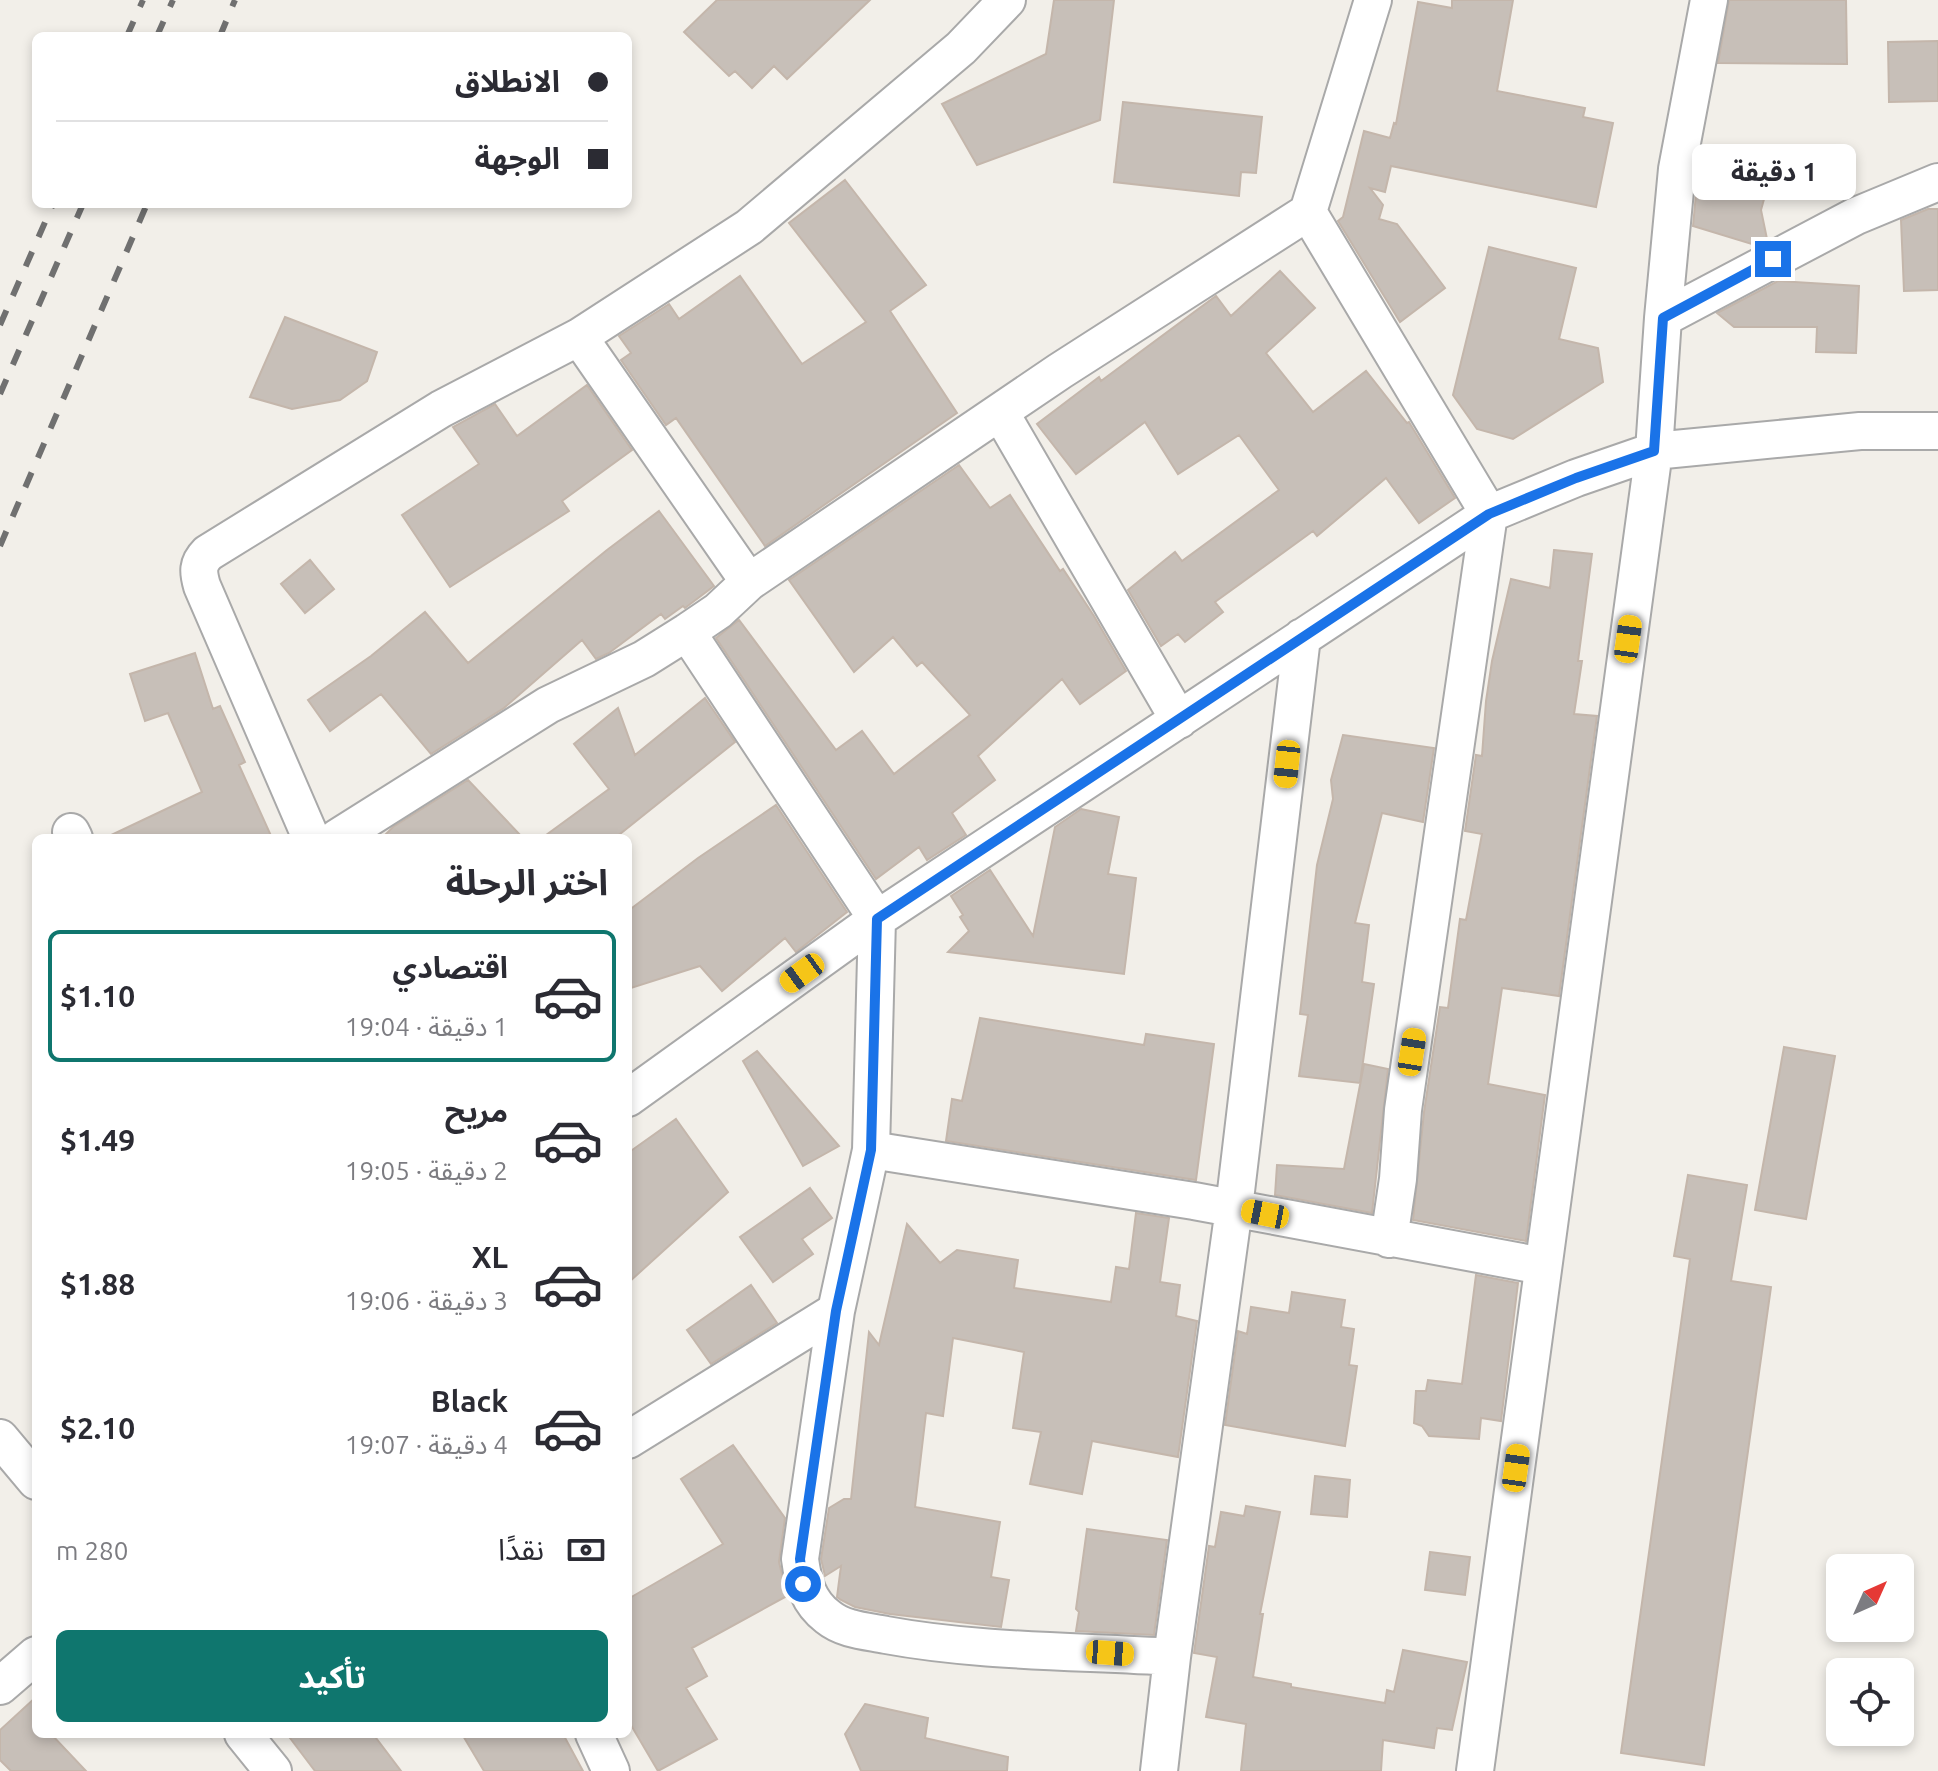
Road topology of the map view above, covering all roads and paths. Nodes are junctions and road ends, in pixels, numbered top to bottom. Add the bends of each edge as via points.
1 (1007, 0) edge
2 (1373, 0) edge
3 (1709, 0) edge
4 (1938, 182) edge
5 (1308, 212) junction
6 (1663, 318) junction
7 (579, 337) junction
8 (1000, 412) junction
9 (1938, 431) edge
10 (1654, 451) junction
11 (1489, 514) junction
12 (749, 582) junction
13 (687, 632) junction
14 (1302, 637) junction
15 (1179, 720) junction
16 (309, 834) edge
17 (343, 834) edge
18 (877, 919) junction
19 (632, 1095) edge
20 (871, 1150) junction
21 (1234, 1208) junction
22 (1389, 1239) junction
23 (1543, 1266) junction
24 (836, 1311) junction
25 (0, 1438) edge
26 (632, 1438) edge
27 (32, 1476) edge
28 (1172, 1657) junction
29 (32, 1658) edge
30 (0, 1686) edge
31 (246, 1738) edge
32 (596, 1738) edge
33 (273, 1771) edge
34 (611, 1771) edge
35 (1159, 1771) edge
36 (1475, 1771) edge

1 - 7 street via 961,48 749,227
2 - 5 street
3 - 6 street via 1677,169
4 - 6 street via 1856,216
5 - 8 street
5 - 11 street
6 - 10 street
7 - 12 street
7 - 16 street via 441,409 200,561 202,586
8 - 12 street
8 - 15 street
9 - 10 street via 1860,431
10 - 11 street
10 - 23 street
11 - 14 street
11 - 22 street
12 - 13 street
13 - 17 street via 548,705
13 - 18 street
14 - 15 street
14 - 21 street
15 - 18 street
18 - 19 street
18 - 20 street
20 - 21 street
20 - 24 street
21 - 22 street
21 - 28 street
22 - 23 street
23 - 36 street
24 - 26 street
24 - 28 street via 800,1559 803,1584 827,1617 846,1627 924,1642
25 - 27 street
28 - 35 street
29 - 30 street
31 - 33 street
32 - 34 street

